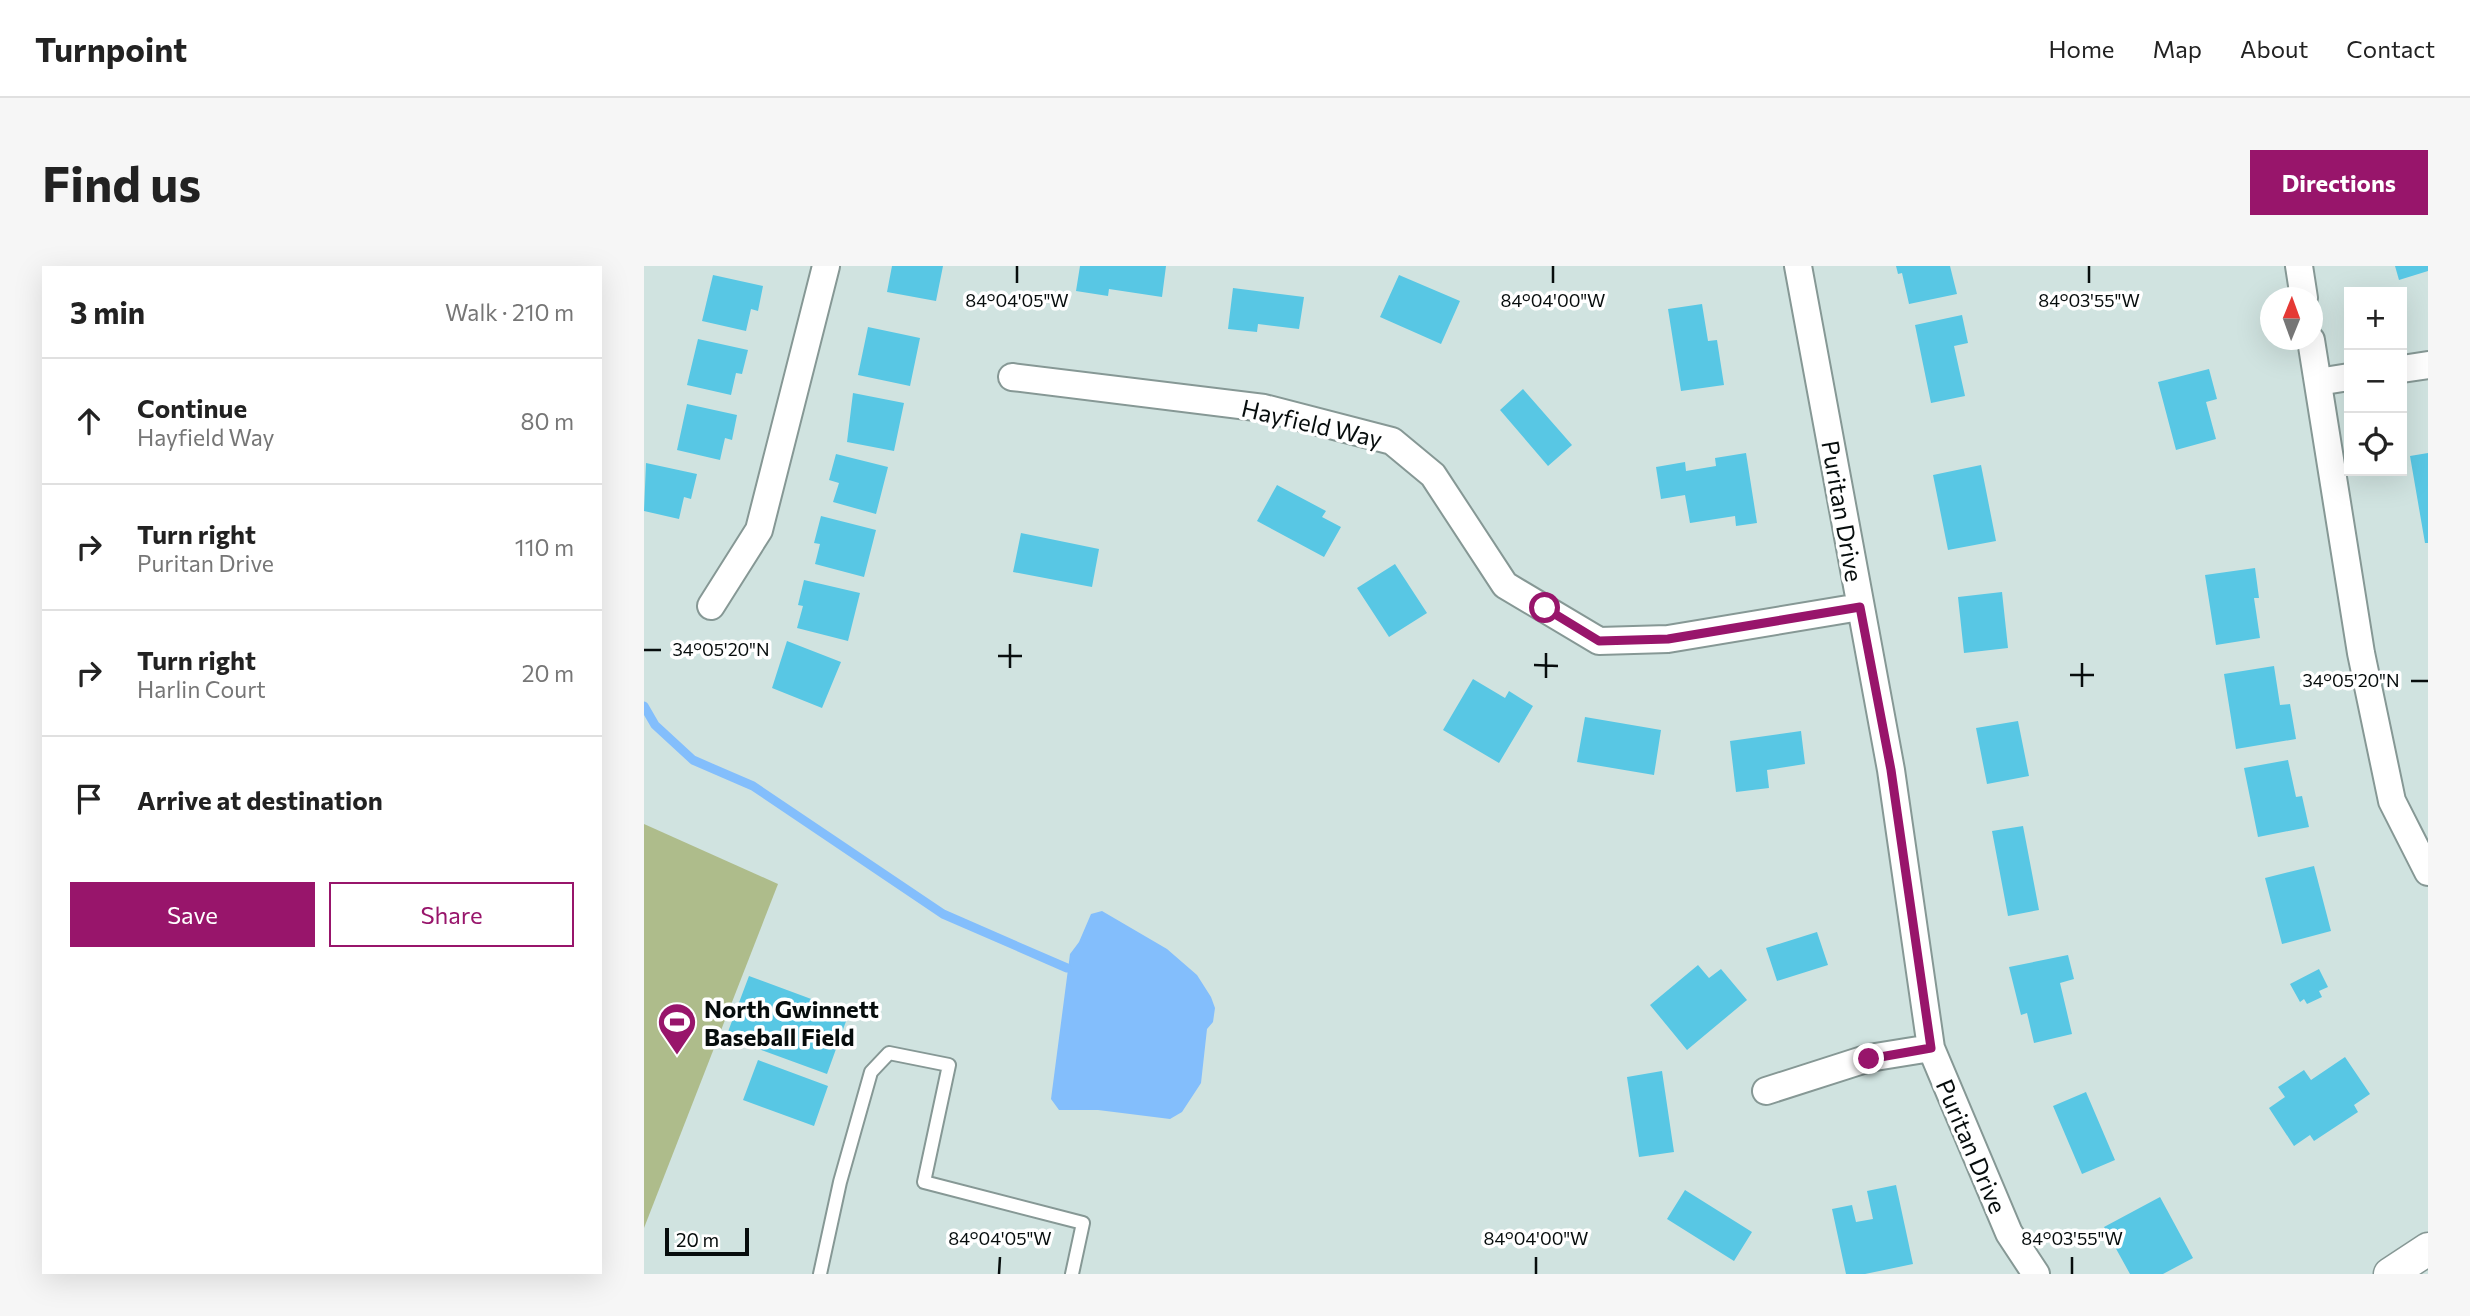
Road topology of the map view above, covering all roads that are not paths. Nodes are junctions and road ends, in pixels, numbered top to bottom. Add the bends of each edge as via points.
1 (826, 266) edge
2 (1798, 266) edge
3 (2299, 266) edge
4 (2302, 287) edge
5 (2313, 350) edge
6 (2428, 365) edge
7 (2407, 368) edge
8 (1012, 377) dead end
9 (2344, 378) edge
10 (2318, 382) junction
11 (711, 606) dead end
12 (1860, 607) junction
13 (2428, 872) edge
14 (1931, 1048) junction
15 (1766, 1091) dead end
16 (2423, 1259) edge
17 (820, 1274) edge
18 (1072, 1274) edge
19 (2036, 1274) edge
20 (2390, 1274) edge

1 - 11 street via 759,530
2 - 12 street, Puritan Drive
3 - 4 street
5 - 10 street
6 - 7 street
8 - 12 street, Hayfield Way via 1264,408 1392,440 1433,475 1505,585 1599,641 1668,639
9 - 10 street
10 - 13 street via 2361,653 2392,801
12 - 14 street, Puritan Drive via 1891,770
14 - 15 street via 1869,1059
14 - 19 street, Puritan Drive via 2009,1233
16 - 20 street
17 - 18 lane via 871,1072 889,1052 949,1065 924,1182 1083,1223

